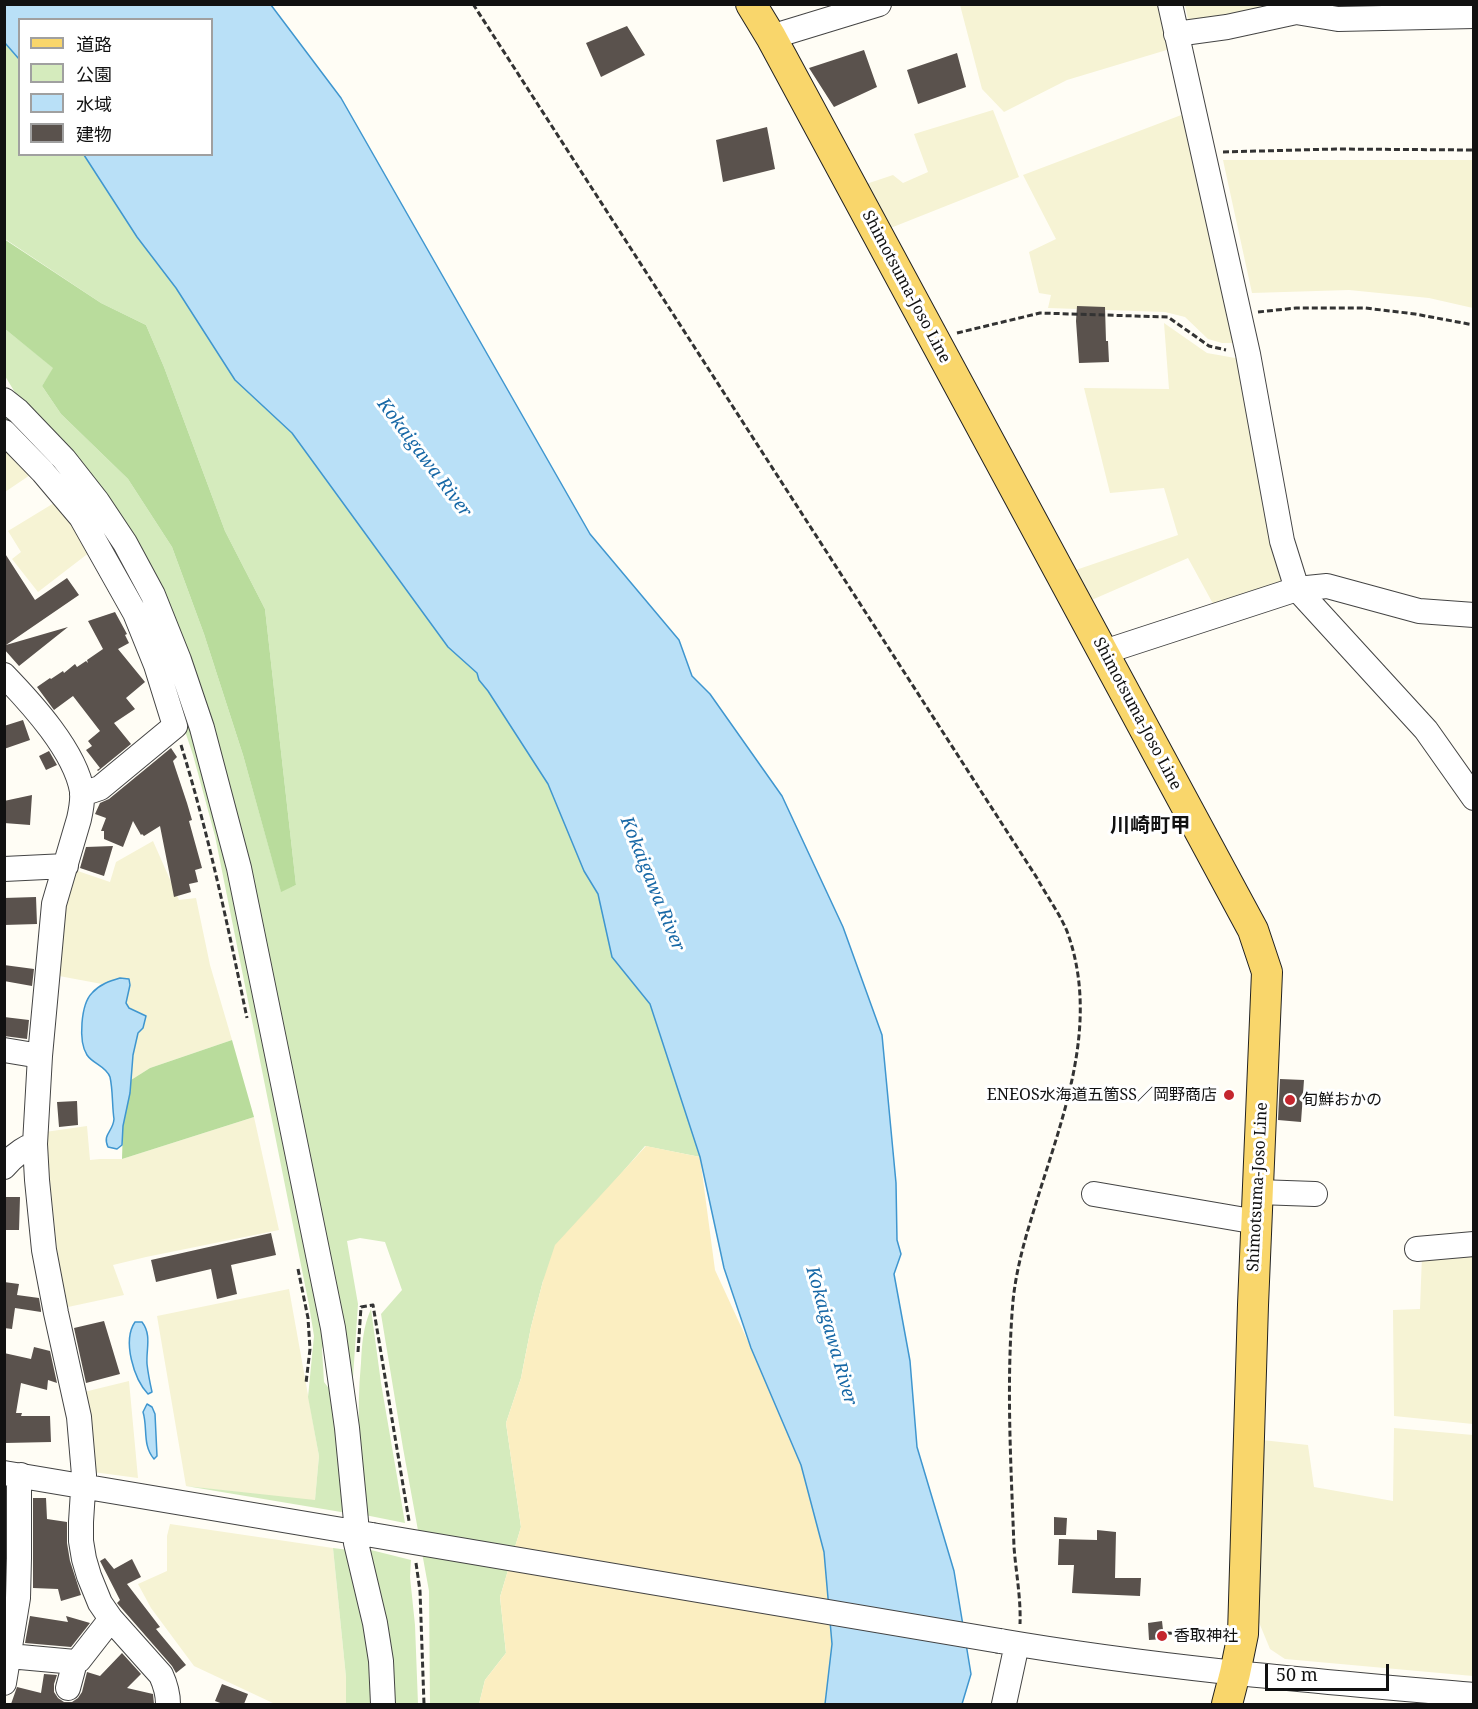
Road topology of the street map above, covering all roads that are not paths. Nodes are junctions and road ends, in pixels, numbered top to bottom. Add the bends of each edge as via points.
1 (751, 4) edge
2 (879, 4) edge
3 (1170, 4) edge
4 (1473, 16) edge
5 (1176, 34) junction
6 (771, 37) junction
7 (4, 382) edge
8 (9, 406) edge
9 (4, 432) edge
10 (1298, 589) junction
11 (1473, 615) edge
12 (1104, 652) junction
13 (4, 675) edge
14 (82, 794) junction
15 (1473, 798) edge
16 (66, 866) junction
17 (4, 869) edge
18 (4, 1050) edge
19 (40, 1056) junction
20 (35, 1144) junction
21 (4, 1167) edge
22 (1258, 1192) junction
23 (1094, 1194) dead end
24 (1315, 1194) dead end
25 (1257, 1222) junction
26 (1473, 1244) edge
27 (1417, 1250) dead end
28 (13, 1474) edge
29 (83, 1487) junction
30 (364, 1534) junction
31 (111, 1619) junction
32 (1008, 1643) junction
33 (9, 1656) junction
34 (75, 1662) junction
35 (1235, 1673) junction
36 (4, 1683) edge
37 (68, 1688) dead end
38 (1473, 1695) edge
39 (1400, 1697) edge
40 (168, 1704) edge
41 (383, 1704) edge
42 (1004, 1704) edge
43 (1227, 1704) edge

1 - 6 main road, Shimotsuma-Joso Line
2 - 6 street
3 - 5 street
4 - 5 street via 1338,19 1296,12
5 - 10 street via 1248,354 1282,541
6 - 12 main road, Shimotsuma-Joso Line
7 - 8 street
8 - 30 street via 63,459 125,543 153,595 202,728 239,868 333,1328
9 - 14 street via 81,517 135,613 175,726 100,788
10 - 11 street via 1327,586 1419,611
10 - 12 street
10 - 15 street via 1426,730
12 - 22 main road, Shimotsuma-Joso Line via 1253,930 1267,972
13 - 14 street via 44,718 79,780
14 - 16 street
16 - 17 street
16 - 19 street via 54,904
18 - 19 street
19 - 20 street
20 - 21 street via 24,1148
20 - 29 street via 44,1250 79,1417
22 - 24 street
22 - 25 main road, Shimotsuma-Joso Line
23 - 25 street
25 - 35 main road, Shimotsuma-Joso Line via 1242,1636
26 - 27 street
28 - 29 street
28 - 33 street via 19,1486 19,1558 18,1598
29 - 30 street
29 - 31 street via 84,1560 100,1603
30 - 32 street, bridge
30 - 41 street via 356,1543 375,1623
31 - 34 street
31 - 40 street via 161,1675
32 - 35 street
32 - 42 street
33 - 34 street
33 - 36 street
34 - 37 street
35 - 39 street
35 - 43 main road, Shimotsuma-Joso Line
38 - 39 street

